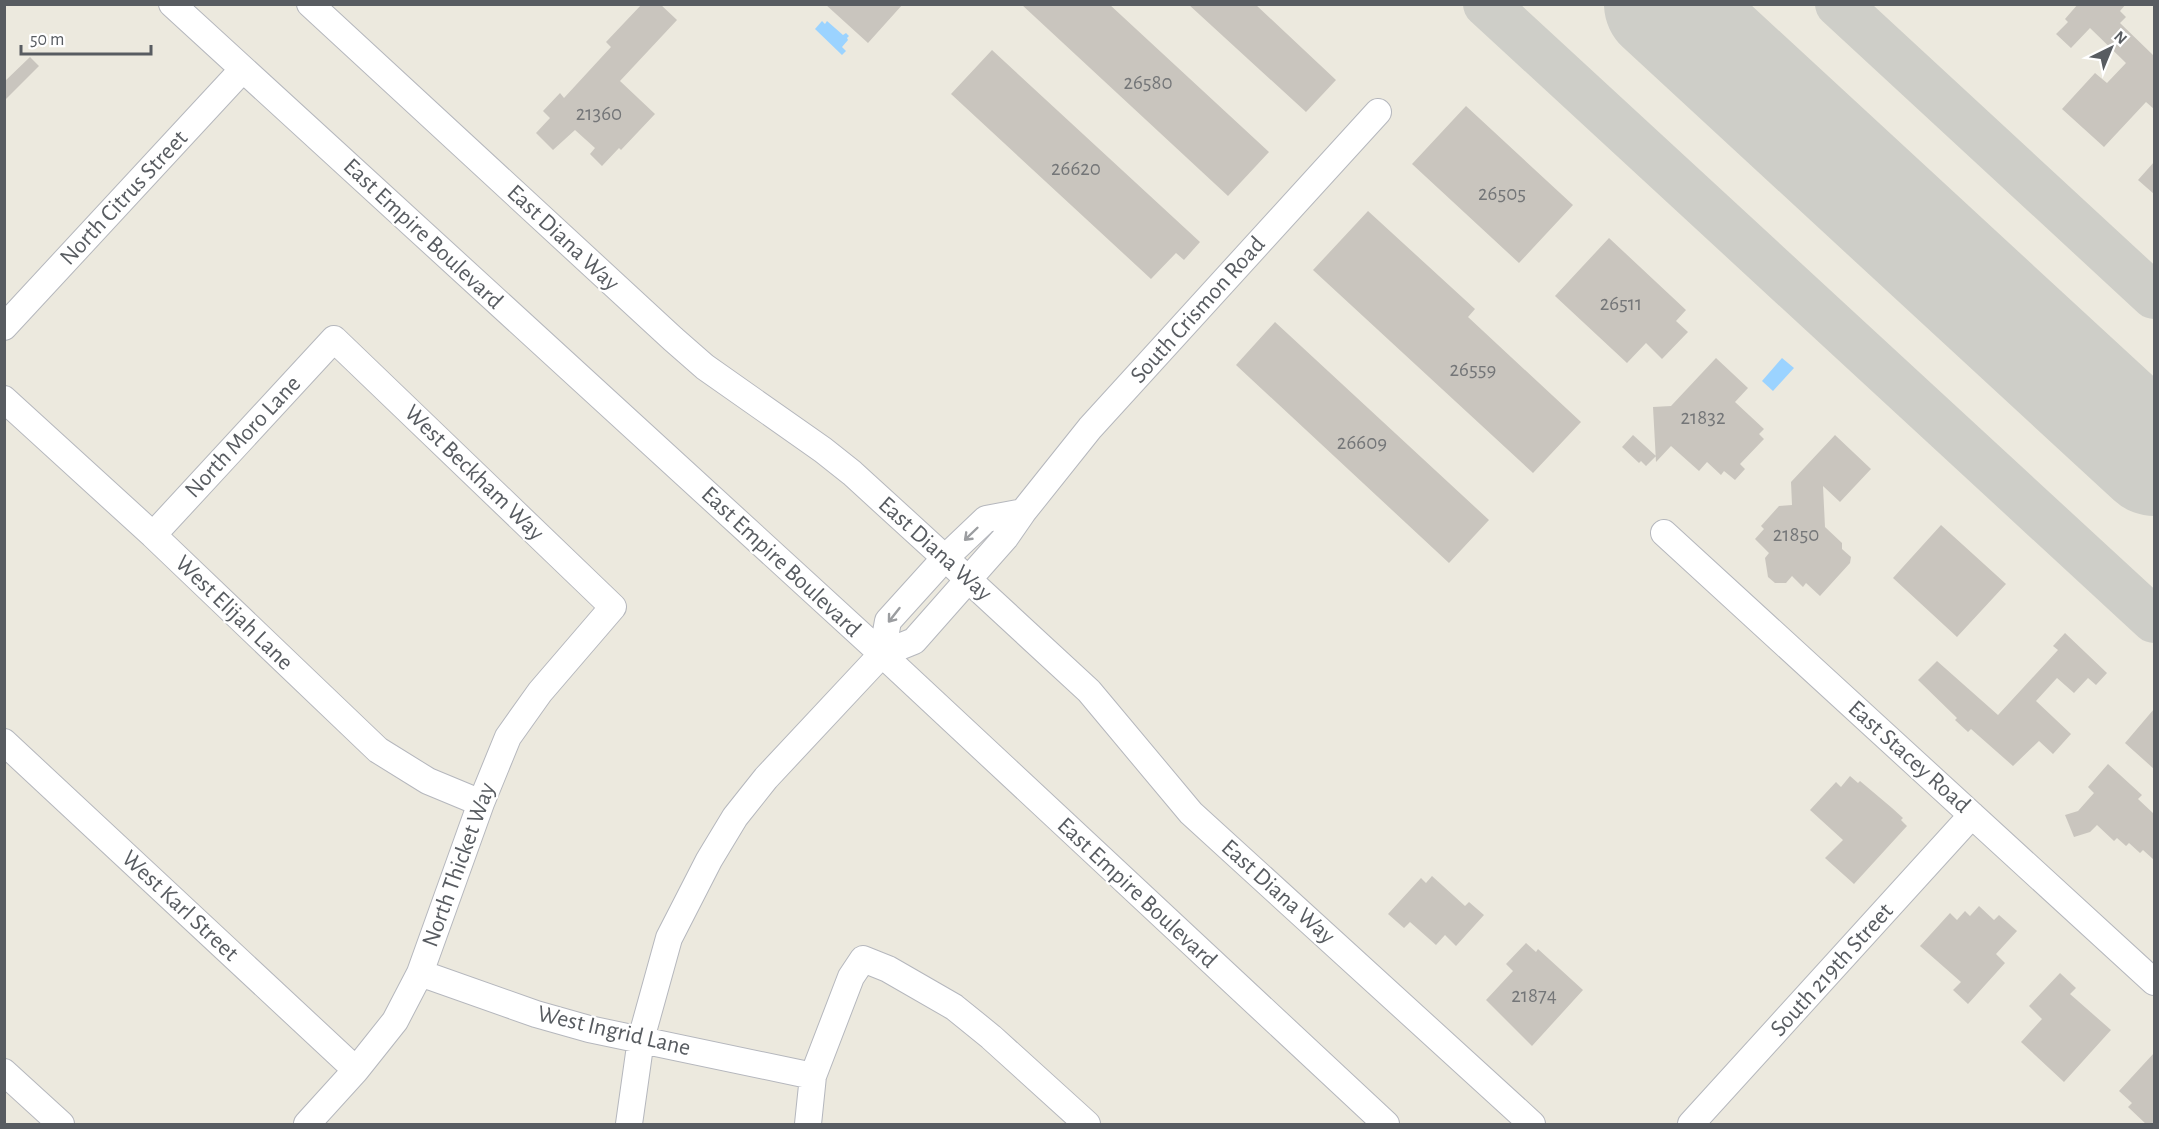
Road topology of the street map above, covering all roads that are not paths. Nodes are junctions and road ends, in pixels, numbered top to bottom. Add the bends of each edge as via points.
1 (172, 4) edge
2 (310, 4) edge
3 (243, 69) junction
4 (1378, 112) dead end
5 (4, 327) edge
6 (334, 339) joint
7 (4, 399) edge
8 (1023, 512) junction
9 (1664, 533) dead end
10 (153, 535) junction
11 (945, 558) junction
12 (968, 579) junction
13 (613, 607) joint
14 (882, 654) junction
15 (4, 742) edge
16 (481, 803) junction
17 (1972, 815) junction
18 (420, 973) junction
19 (2154, 982) edge
20 (641, 1039) junction
21 (356, 1070) junction
22 (4, 1072) edge
23 (813, 1076) junction
24 (61, 1125) edge
25 (307, 1125) edge
26 (629, 1125) edge
27 (808, 1125) edge
28 (1087, 1125) edge
29 (1386, 1125) edge
30 (1532, 1125) edge
31 (1691, 1125) edge

1 - 3 street, East Empire Boulevard
2 - 11 street, East Diana Way via 705,367 823,450
3 - 5 street, North Citrus Street
3 - 14 street, East Empire Boulevard
4 - 8 street, South Crismon Road via 1090,428
6 - 10 street, North Moro Lane
6 - 13 street, West Beckham Way
7 - 10 street, West Elijah Lane
8 -> 11 street via 986,519
8 - 12 street, South Crismon Road
9 - 17 street, East Stacey Road
10 - 16 street, West Elijah Lane via 378,750 428,781
11 - 12 street, East Diana Way
11 -> 14 street via 888,621
12 - 14 street, South Crismon Road via 914,641
12 - 30 street, East Diana Way via 1089,691 1191,813
13 - 16 street, North Thicket Way via 540,692 508,738
14 - 20 street via 766,778 735,817 669,938
14 - 29 street, East Empire Boulevard
15 - 21 street, West Karl Street
16 - 18 street, North Thicket Way
17 - 19 street, East Stacey Road
17 - 31 street, South 219th Street
18 - 20 street, West Ingrid Lane via 536,1014
18 - 21 street, North Thicket Way via 395,1021
20 - 23 street, West Ingrid Lane
20 - 26 street
21 - 25 street, North Thicket Way
22 - 24 street
23 - 27 street
23 - 28 street via 851,977 863,959 954,1007

